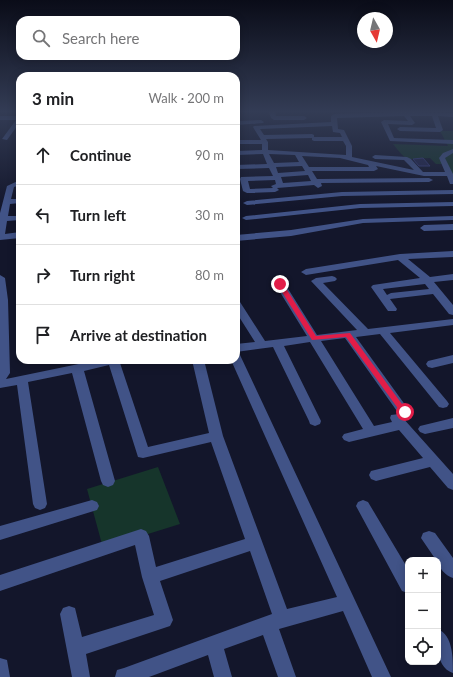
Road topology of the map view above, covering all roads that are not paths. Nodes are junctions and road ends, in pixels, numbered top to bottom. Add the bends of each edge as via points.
1 (264, 144) edge
2 (317, 144) edge
3 (348, 144) edge
4 (294, 151) junction
5 (453, 151) edge
6 (265, 152) junction
7 (281, 152) junction
8 (240, 153) edge
9 (319, 154) junction
10 (349, 157) junction
11 (375, 157) dead end
12 (370, 162) junction
13 (288, 165) junction
14 (272, 166) junction
15 (240, 167) edge
16 (307, 169) junction
17 (420, 173) junction
18 (277, 176) junction
19 (451, 178) edge
20 (316, 182) junction
21 (240, 183) edge
22 (245, 183) junction
23 (16, 184) edge
24 (296, 185) junction
25 (11, 186) junction
26 (0, 187) edge
27 (278, 188) junction
28 (453, 192) edge
29 (328, 195) junction
30 (304, 198) junction
31 (281, 200) junction
32 (16, 201) edge
33 (6, 202) junction
34 (247, 203) dead end
35 (453, 204) edge
36 (343, 208) junction
37 (16, 218) edge
38 (246, 218) dead end
39 (453, 218) edge
40 (3, 219) junction
41 (359, 221) junction
42 (453, 227) edge
43 (424, 228) dead end
44 (16, 235) edge
45 (240, 236) edge
46 (0, 237) edge
47 (453, 254) edge
48 (400, 257) junction
49 (306, 272) dead end
50 (453, 277) edge
51 (332, 279) dead end
52 (426, 279) junction
53 (0, 282) edge
54 (280, 284) dead end
55 (438, 294) junction
56 (391, 296) dead end
57 (453, 297) edge
58 (1, 305) edge
59 (392, 309) dead end
60 (240, 310) edge
61 (453, 312) edge
62 (453, 322) edge
63 (2, 328) edge
64 (382, 330) junction
65 (365, 332) junction
66 (348, 334) junction
67 (314, 339) junction
68 (277, 343) junction
69 (262, 345) junction
70 (240, 348) edge
71 (2, 352) edge
72 (453, 359) edge
73 (96, 364) edge
74 (115, 364) edge
75 (199, 364) edge
76 (239, 364) edge
77 (432, 364) dead end
78 (77, 368) junction
79 (0, 379) edge
80 (22, 380) junction
81 (0, 384) edge
82 (443, 404) dead end
83 (401, 418) junction
84 (315, 421) dead end
85 (453, 423) edge
86 (425, 429) dead end
87 (371, 432) junction
88 (216, 436) junction
89 (350, 437) dead end
90 (433, 461) junction
91 (376, 475) dead end
92 (452, 480) edge
93 (108, 481) dead end
94 (40, 504) dead end
95 (92, 506) dead end
96 (363, 506) dead end
97 (0, 533) edge
98 (430, 538) dead end
99 (254, 542) junction
100 (453, 571) edge
101 (150, 577) junction
102 (405, 580) edge
103 (0, 583) edge
104 (347, 602) junction
105 (69, 614) dead end
106 (275, 622) junction
107 (441, 643) edge
108 (214, 645) junction
109 (76, 648) junction
110 (453, 664) edge
111 (0, 667) edge
112 (1, 677) edge
113 (81, 677) edge
114 (124, 677) edge
115 (223, 677) edge
116 (287, 677) edge
117 (382, 677) edge

1 - 6 street
2 - 9 street
3 - 10 street
4 - 7 street
4 - 9 street
4 - 16 street
5 - 19 street via 442,158
6 - 7 street
6 - 8 street
6 - 14 street
7 - 13 street
9 - 10 street
10 - 12 street
11 - 17 street via 405,158 410,160
12 - 16 street via 374,169
12 - 17 street
13 - 14 street
13 - 16 street
14 - 15 street
14 - 18 street
16 - 18 street
16 - 20 street
17 - 19 street
18 - 22 street via 244,179
18 - 27 street
19 - 20 street
20 - 24 street
20 - 29 street
21 - 22 street
22 - 27 street via 247,191
23 - 25 street
24 - 27 street
24 - 30 street
25 - 26 street
25 - 33 street
27 - 31 street
28 - 29 street
29 - 30 street
29 - 36 street
30 - 31 street
31 - 34 street
32 - 33 street
33 - 40 street
35 - 36 street
36 - 38 street
36 - 41 street
37 - 40 street
39 - 41 street
40 - 46 street
41 - 45 street via 291,233
42 - 43 street
44 - 46 street
47 - 48 street
48 - 49 street
48 - 52 street
50 - 52 street
51 - 65 street via 316,281
52 - 55 street
52 - 59 street via 376,287
53 - 58 street
54 - 67 street
55 - 56 street
55 - 57 street
55 - 61 street
58 - 63 street
60 - 69 street
62 - 64 street
63 - 71 street
64 - 65 street
64 - 82 street
65 - 66 street
66 - 67 street
66 - 83 street
67 - 68 street
67 - 87 street
68 - 69 street
68 - 84 street
69 - 70 street
71 - 79 street via 4,373
72 - 77 street
73 - 78 street
74 - 88 street via 143,453
75 - 88 street
76 - 104 street
78 - 80 street
78 - 93 street
80 - 81 street
80 - 94 street
83 - 87 street
83 - 90 street
85 - 86 street
87 - 89 street
88 - 99 street
90 - 91 street
90 - 92 street
95 - 97 street
96 - 102 street
98 - 100 street
99 - 101 street
99 - 106 street
101 - 103 street via 141,536
101 - 109 street via 164,620
104 - 106 street
104 - 117 street
105 - 109 street
106 - 108 street
106 - 116 street
107 - 110 street
108 - 114 street
108 - 115 street
109 - 113 street
111 - 112 street

